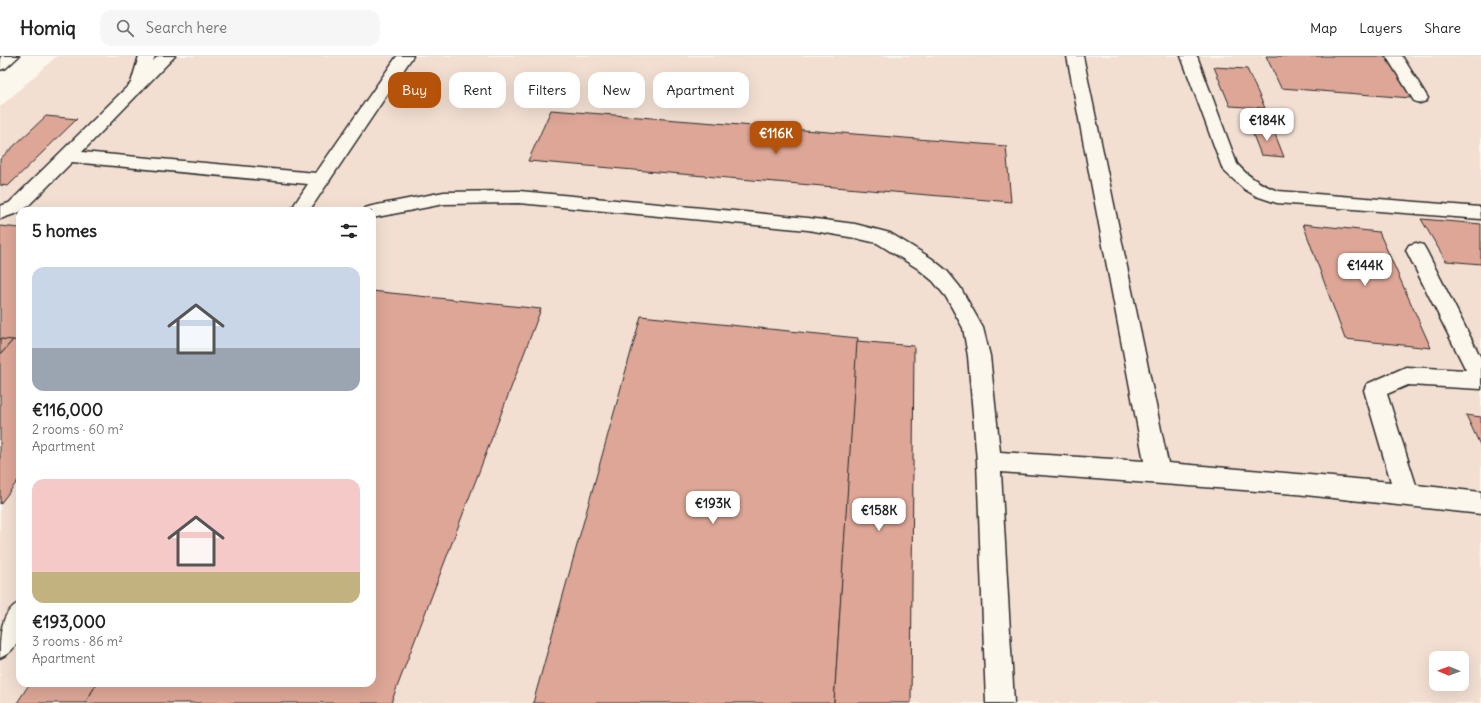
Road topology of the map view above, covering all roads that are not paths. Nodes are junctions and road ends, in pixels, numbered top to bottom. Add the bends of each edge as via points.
1 (11, 56) edge
2 (147, 56) edge
3 (167, 56) edge
4 (405, 56) edge
5 (1075, 56) edge
6 (1189, 56) edge
7 (1394, 56) edge
8 (0, 65) edge
9 (139, 84) junction
10 (1420, 98) dead end
11 (68, 156) junction
12 (321, 178) junction
13 (302, 207) edge
14 (376, 211) edge
15 (0, 213) edge
16 (1480, 213) dead end
17 (1416, 250) dead end
18 (1481, 380) edge
19 (989, 461) junction
20 (1158, 472) junction
21 (1407, 494) junction
22 (1481, 504) edge
23 (16, 621) edge
24 (0, 644) edge
25 (1000, 703) edge

1 - 8 lane
2 - 9 lane
3 - 9 lane
4 - 12 lane
5 - 20 lane
6 - 16 lane via 1229,166 1236,175 1261,192 1277,197
7 - 10 lane
9 - 11 lane
11 - 12 lane
11 - 15 lane via 16,207
12 - 13 lane
14 - 19 lane via 444,198 519,197 808,224 883,238 907,251 940,276 953,292 973,328 979,356
17 - 18 lane
18 - 21 lane via 1406,376 1375,390
19 - 20 lane
19 - 25 lane
20 - 21 lane
21 - 22 lane
23 - 24 lane

